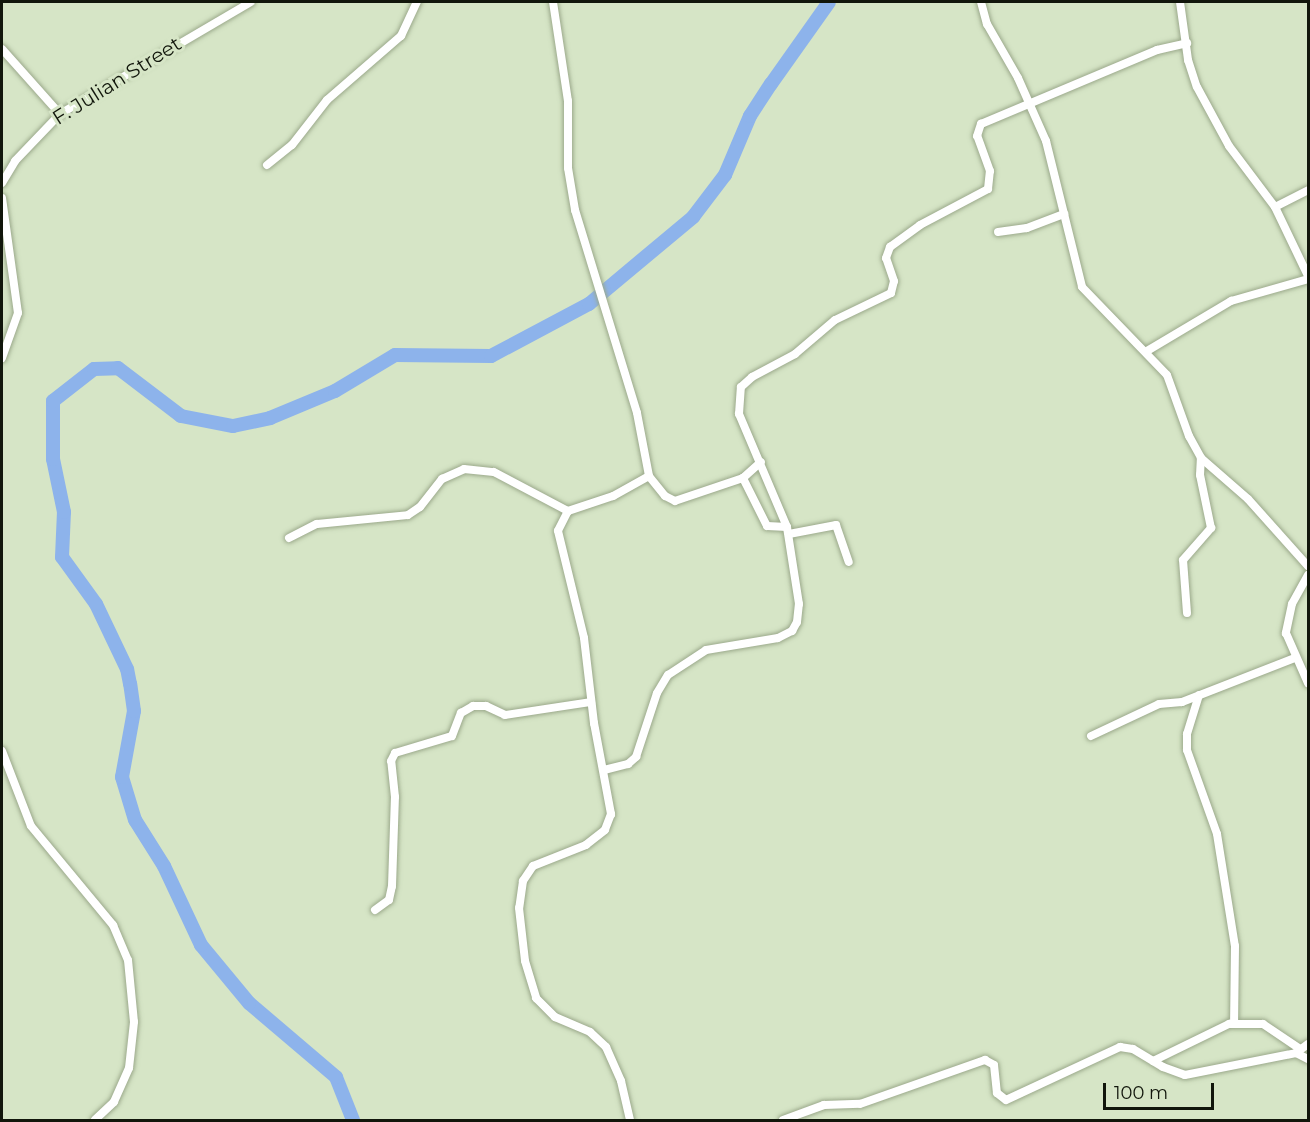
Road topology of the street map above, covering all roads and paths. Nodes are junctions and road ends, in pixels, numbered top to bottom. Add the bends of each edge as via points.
1 (251, 2) edge
2 (417, 2) edge
3 (553, 2) edge
4 (981, 2) edge
5 (1180, 2) edge
6 (1187, 43) junction
7 (2, 49) edge
8 (1031, 104) junction
9 (60, 114) junction
10 (267, 165) dead end
11 (2, 183) edge
12 (1308, 190) edge
13 (2, 198) edge
14 (1275, 207) junction
15 (1064, 214) junction
16 (998, 232) dead end
17 (1308, 277) edge
18 (1147, 351) junction
19 (2, 358) edge
20 (1201, 458) junction
21 (761, 462) junction
22 (649, 476) junction
23 (743, 478) junction
24 (568, 511) junction
25 (788, 530) junction
26 (289, 538) dead end
27 (849, 562) dead end
28 (1308, 566) edge
29 (1308, 575) edge
30 (1187, 613) dead end
31 (1295, 658) junction
32 (1308, 683) edge
33 (1199, 695) junction
34 (591, 702) junction
35 (1091, 736) dead end
36 (2, 751) edge
37 (604, 770) junction
38 (375, 910) dead end
39 (1234, 1024) junction
40 (1308, 1044) edge
41 (1298, 1051) junction
42 (1308, 1059) edge
43 (1153, 1061) junction
44 (95, 1120) edge
45 (630, 1120) edge
46 (783, 1120) edge

1 - 9 street, F. Julian Street
2 - 10 street via 401,36 327,100 292,146
3 - 22 street via 568,101 571,187 593,275 646,445
4 - 8 street via 993,37
5 - 6 street
6 - 8 street via 1157,50
6 - 14 street via 1191,71 1220,131
7 - 9 street
8 - 15 street via 1046,141
8 - 21 street via 981,124 977,136 988,165 989,188 920,225 890,247 886,258 894,281 891,293 835,320 795,354 752,376 741,387 739,414
9 - 11 street, F. Julian Street via 15,161
12 - 14 street
13 - 19 street via 18,314
14 - 17 street
15 - 16 street via 1027,228
15 - 18 street via 1082,287
17 - 18 street via 1223,305
18 - 20 street via 1172,383 1189,436
20 - 28 street via 1248,499
20 - 30 street via 1200,475 1211,528 1183,560
21 - 23 street
21 - 25 street
22 - 23 street via 668,499 675,501
22 - 24 street via 613,496
23 - 25 street via 767,526
24 - 26 street via 488,470 464,469 442,479 420,507 408,515 317,524
24 - 34 street via 558,538 584,638
25 - 27 street via 836,525
25 - 37 street via 799,604 795,627 778,638 706,650 668,675 657,693 636,757 628,764
29 - 31 street via 1287,622 1287,640
31 - 32 street
31 - 33 street
33 - 35 street via 1159,704
33 - 39 street via 1187,734 1187,750 1217,834 1235,946
34 - 37 street
34 - 38 street via 505,715 486,706 473,706 461,712 452,736 395,753 391,761 395,797 392,886 388,900
36 - 44 street via 31,826 113,925 128,960 134,1014 129,1068 114,1102
37 - 45 street via 610,822 586,845 545,859 529,871 521,892 520,924 536,998 555,1017 590,1032 606,1047 619,1075
39 - 41 street via 1267,1026
39 - 43 street via 1221,1026
40 - 41 street
41 - 42 street
41 - 43 street via 1192,1076 1177,1074
43 - 46 street via 1133,1048 1112,1050 1006,1100 997,1093 994,1065 985,1060 860,1104 817,1107

